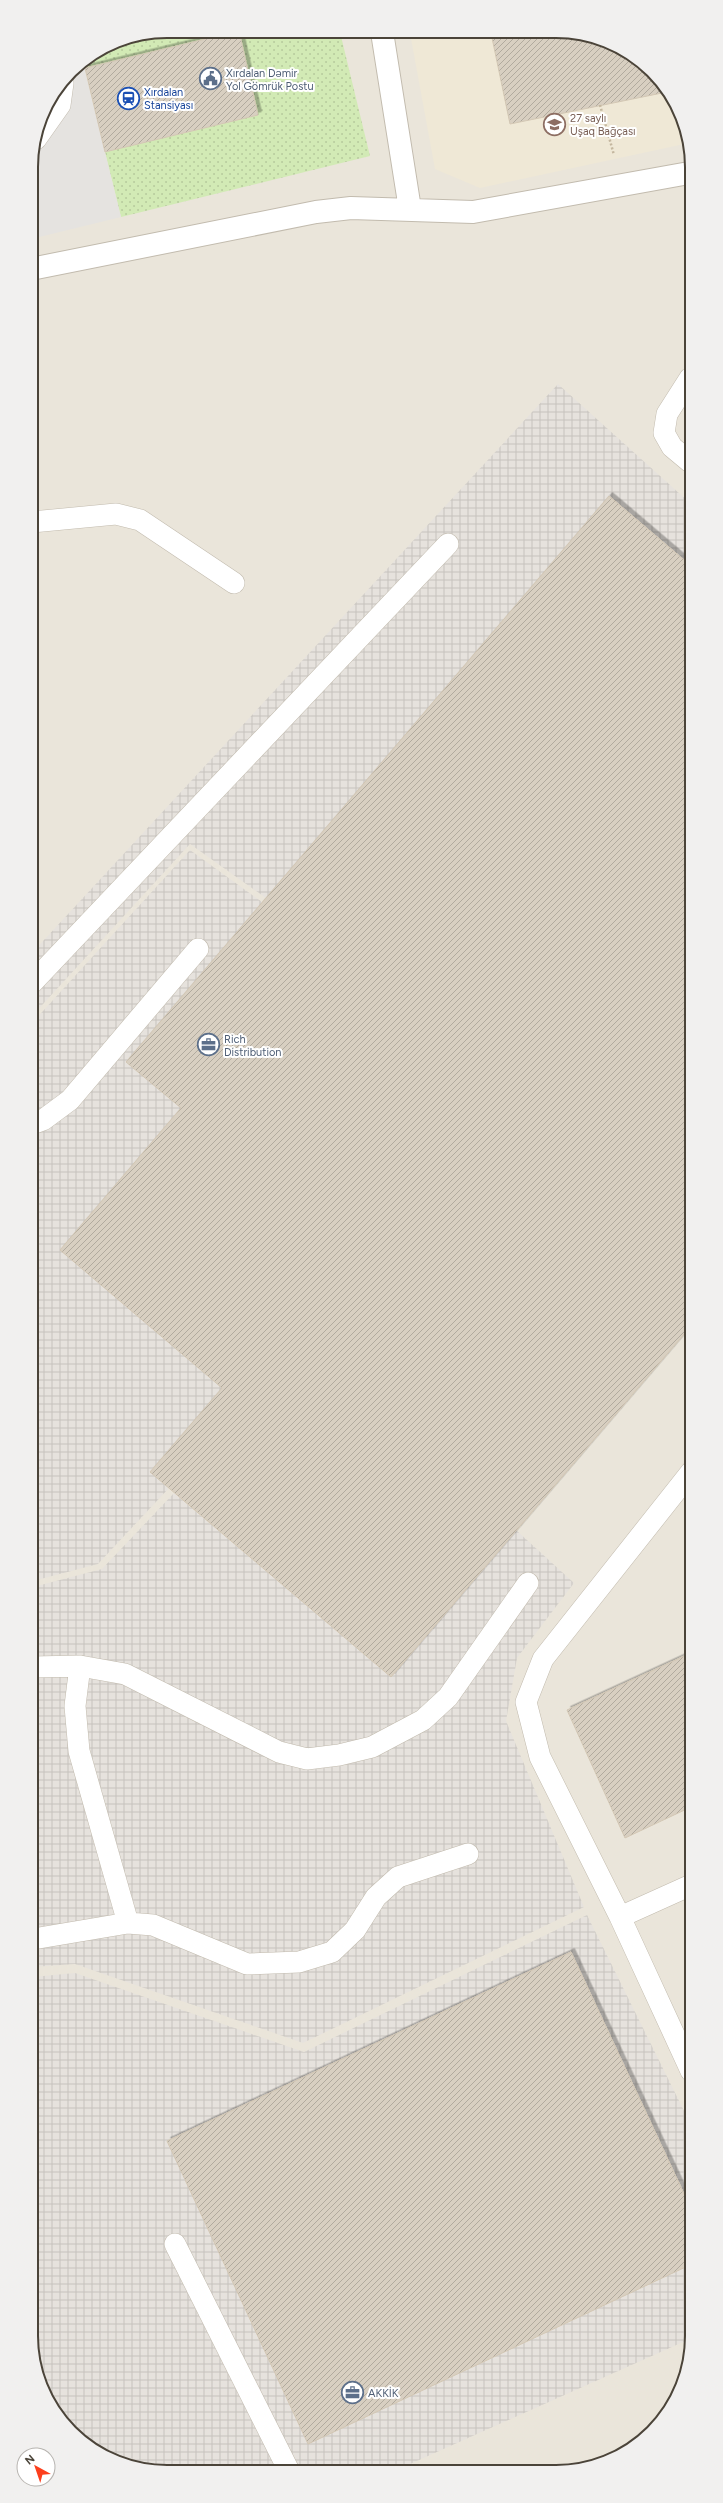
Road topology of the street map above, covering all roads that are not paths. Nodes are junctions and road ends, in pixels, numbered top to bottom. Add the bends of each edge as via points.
1 (383, 38) edge
2 (62, 94) edge
3 (45, 127) edge
4 (685, 173) edge
5 (410, 209) junction
6 (38, 268) edge
7 (685, 386) edge
8 (685, 458) edge
9 (38, 521) edge
10 (448, 544) dead end
11 (234, 583) dead end
12 (198, 949) dead end
13 (38, 977) edge
14 (38, 1122) edge
15 (685, 1480) edge
16 (528, 1583) dead end
17 (80, 1666) junction
18 (38, 1667) edge
19 (468, 1854) dead end
20 (685, 1888) edge
21 (620, 1917) junction
22 (128, 1923) junction
23 (38, 1938) edge
24 (685, 2058) edge
25 (175, 2244) dead end
26 (286, 2465) edge

1 - 5 street
2 - 3 lane via 60,105
4 - 5 street via 473,212
5 - 6 street via 351,208 316,212
7 - 8 lane via 667,414 664,433 672,447
9 - 11 lane via 116,514 140,520
10 - 13 lane
12 - 14 lane via 70,1100
15 - 21 lane via 543,1659 526,1702 540,1757
16 - 17 lane via 448,1697 423,1720 372,1748 339,1755 307,1759 279,1752 125,1674
17 - 18 lane
17 - 22 lane via 75,1706 79,1751
19 - 22 lane via 398,1877 376,1898 355,1930 332,1952 299,1962 247,1964 153,1925
20 - 21 lane
21 - 24 lane
22 - 23 lane
25 - 26 lane

